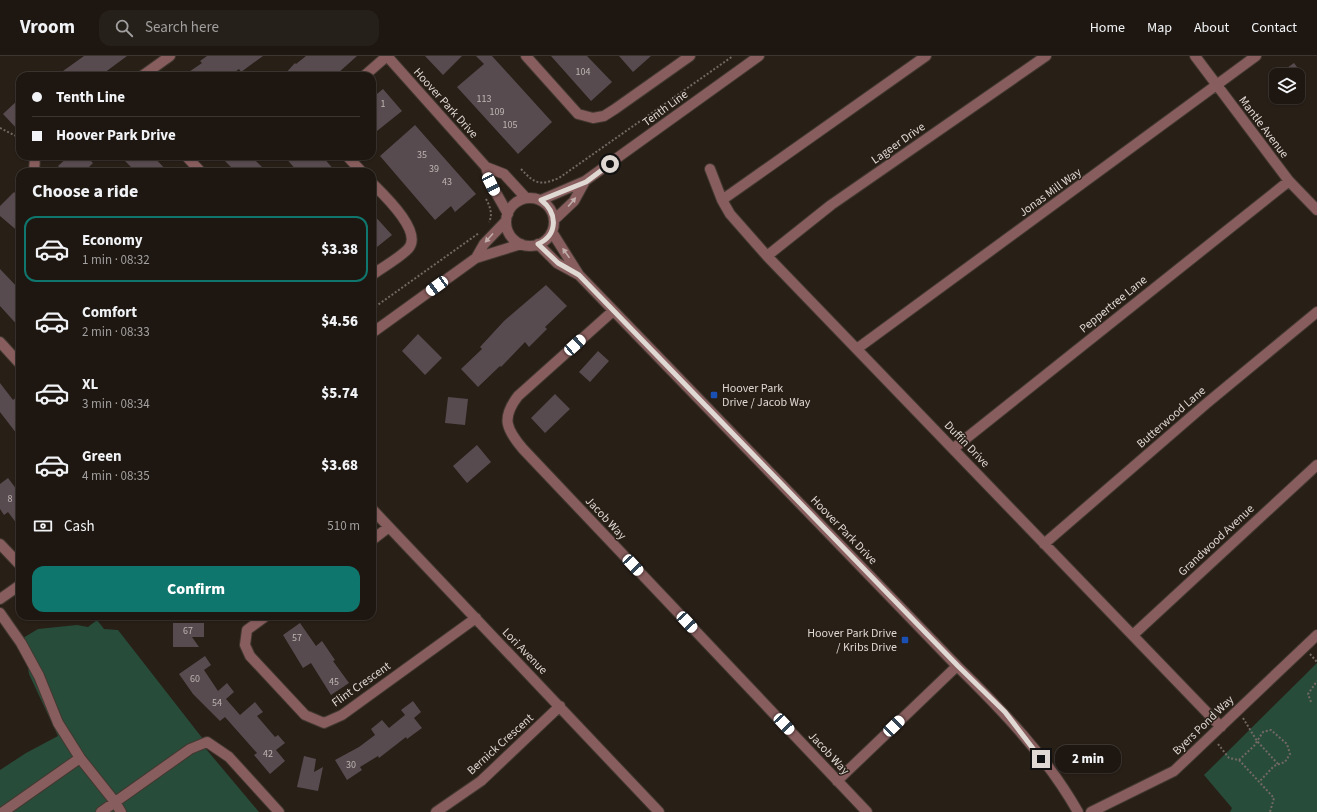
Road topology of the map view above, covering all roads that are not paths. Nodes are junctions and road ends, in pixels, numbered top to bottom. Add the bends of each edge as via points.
1 (170, 56) edge
2 (387, 56) edge
3 (526, 56) edge
4 (759, 56) edge
5 (926, 56) edge
6 (1046, 56) edge
7 (1195, 56) edge
8 (1256, 56) edge
9 (685, 57) edge
10 (148, 72) edge
11 (369, 72) edge
12 (1217, 86) junction
13 (190, 160) edge
14 (351, 160) edge
15 (486, 167) junction
16 (197, 168) edge
17 (358, 168) edge
18 (710, 168) dead end
19 (1289, 181) junction
20 (586, 182) junction
21 (376, 186) edge
22 (526, 198) junction
23 (541, 200) junction
24 (722, 200) junction
25 (1317, 210) edge
26 (507, 217) junction
27 (554, 220) junction
28 (552, 232) junction
29 (521, 244) junction
30 (538, 244) junction
31 (767, 256) junction
32 (476, 258) junction
33 (376, 272) edge
34 (579, 275) junction
35 (613, 310) junction
36 (1317, 312) edge
37 (376, 330) edge
38 (0, 342) edge
39 (858, 348) junction
40 (16, 360) edge
41 (954, 448) junction
42 (1317, 465) edge
43 (376, 513) edge
44 (390, 527) junction
45 (376, 537) edge
46 (0, 544) edge
47 (1044, 544) junction
48 (16, 561) edge
49 (16, 588) edge
50 (0, 599) edge
51 (0, 613) edge
52 (476, 618) junction
53 (261, 620) edge
54 (1134, 634) junction
55 (1317, 635) edge
56 (958, 666) junction
57 (560, 706) junction
58 (1220, 727) junction
59 (80, 758) junction
60 (837, 780) junction
61 (115, 802) junction
62 (654, 811) edge
63 (3, 812) edge
64 (102, 812) edge
65 (121, 812) edge
66 (279, 812) edge
67 (436, 812) edge
68 (867, 812) edge
69 (1078, 812) edge
70 (1091, 812) edge

1 - 10 street
2 - 11 street
2 - 15 street, Hoover Park Drive
3 - 9 street via 578,114 593,118 604,116 615,109
4 - 20 street, Tenth Line
5 - 24 street
6 - 31 street, Lageer Drive via 831,205
7 - 12 street, Mantle Avenue
8 - 12 street, Jonas Mill Way
12 - 19 street, Mantle Avenue
12 - 39 street, Jonas Mill Way
13 - 16 street
14 - 17 street
15 - 22 street, Hoover Park Drive via 504,174
15 - 26 street, Hoover Park Drive
18 - 24 street, Duffin Drive
19 - 25 street, Mantle Avenue
19 - 41 street, Peppertree Lane
20 - 23 street, Tenth Line
27 -> 20 street, Tenth Line via 572,203
21 - 33 street via 404,218 410,230 411,241 409,248
22 - 23 street
22 - 26 street via 515,204
23 - 27 street via 552,212
24 - 31 street, Duffin Drive via 730,214
26 - 29 street via 510,235
26 -> 32 street via 484,244
27 - 28 street
28 - 30 street
34 -> 28 street, Hoover Park Drive
29 - 30 street
29 - 32 street
30 - 34 street, Hoover Park Drive via 558,263
31 - 39 street, Duffin Drive
32 - 37 street
34 - 35 street, Hoover Park Drive
35 - 56 street, Hoover Park Drive
35 - 60 street, Jacob Way via 518,396 508,412 508,430 523,449
36 - 47 street, Butterwood Lane
38 - 40 street
39 - 41 street, Duffin Drive
41 - 47 street, Duffin Drive
42 - 54 street, Grandwood Avenue
43 - 44 street, Lori Avenue
44 - 45 street
44 - 52 street, Lori Avenue
46 - 48 street
47 - 54 street, Duffin Drive
49 - 50 street
51 - 59 street via 21,643 58,723
52 - 53 street, Flint Crescent via 342,715 324,723 305,715 250,656 245,645 247,630
52 - 57 street, Lori Avenue
54 - 58 street, Duffin Drive
55 - 58 street, Byers Pond Way
56 - 60 street
56 - 69 street, Hoover Park Drive via 1005,712
57 - 62 street, Lori Avenue
57 - 67 street, Bernick Crescent via 481,781
58 - 70 street, Byers Pond Way via 1174,771
59 - 61 street
59 - 63 street
60 - 68 street, Jacob Way
61 - 64 street
61 - 65 street
61 - 66 street via 190,749 207,742 229,757

